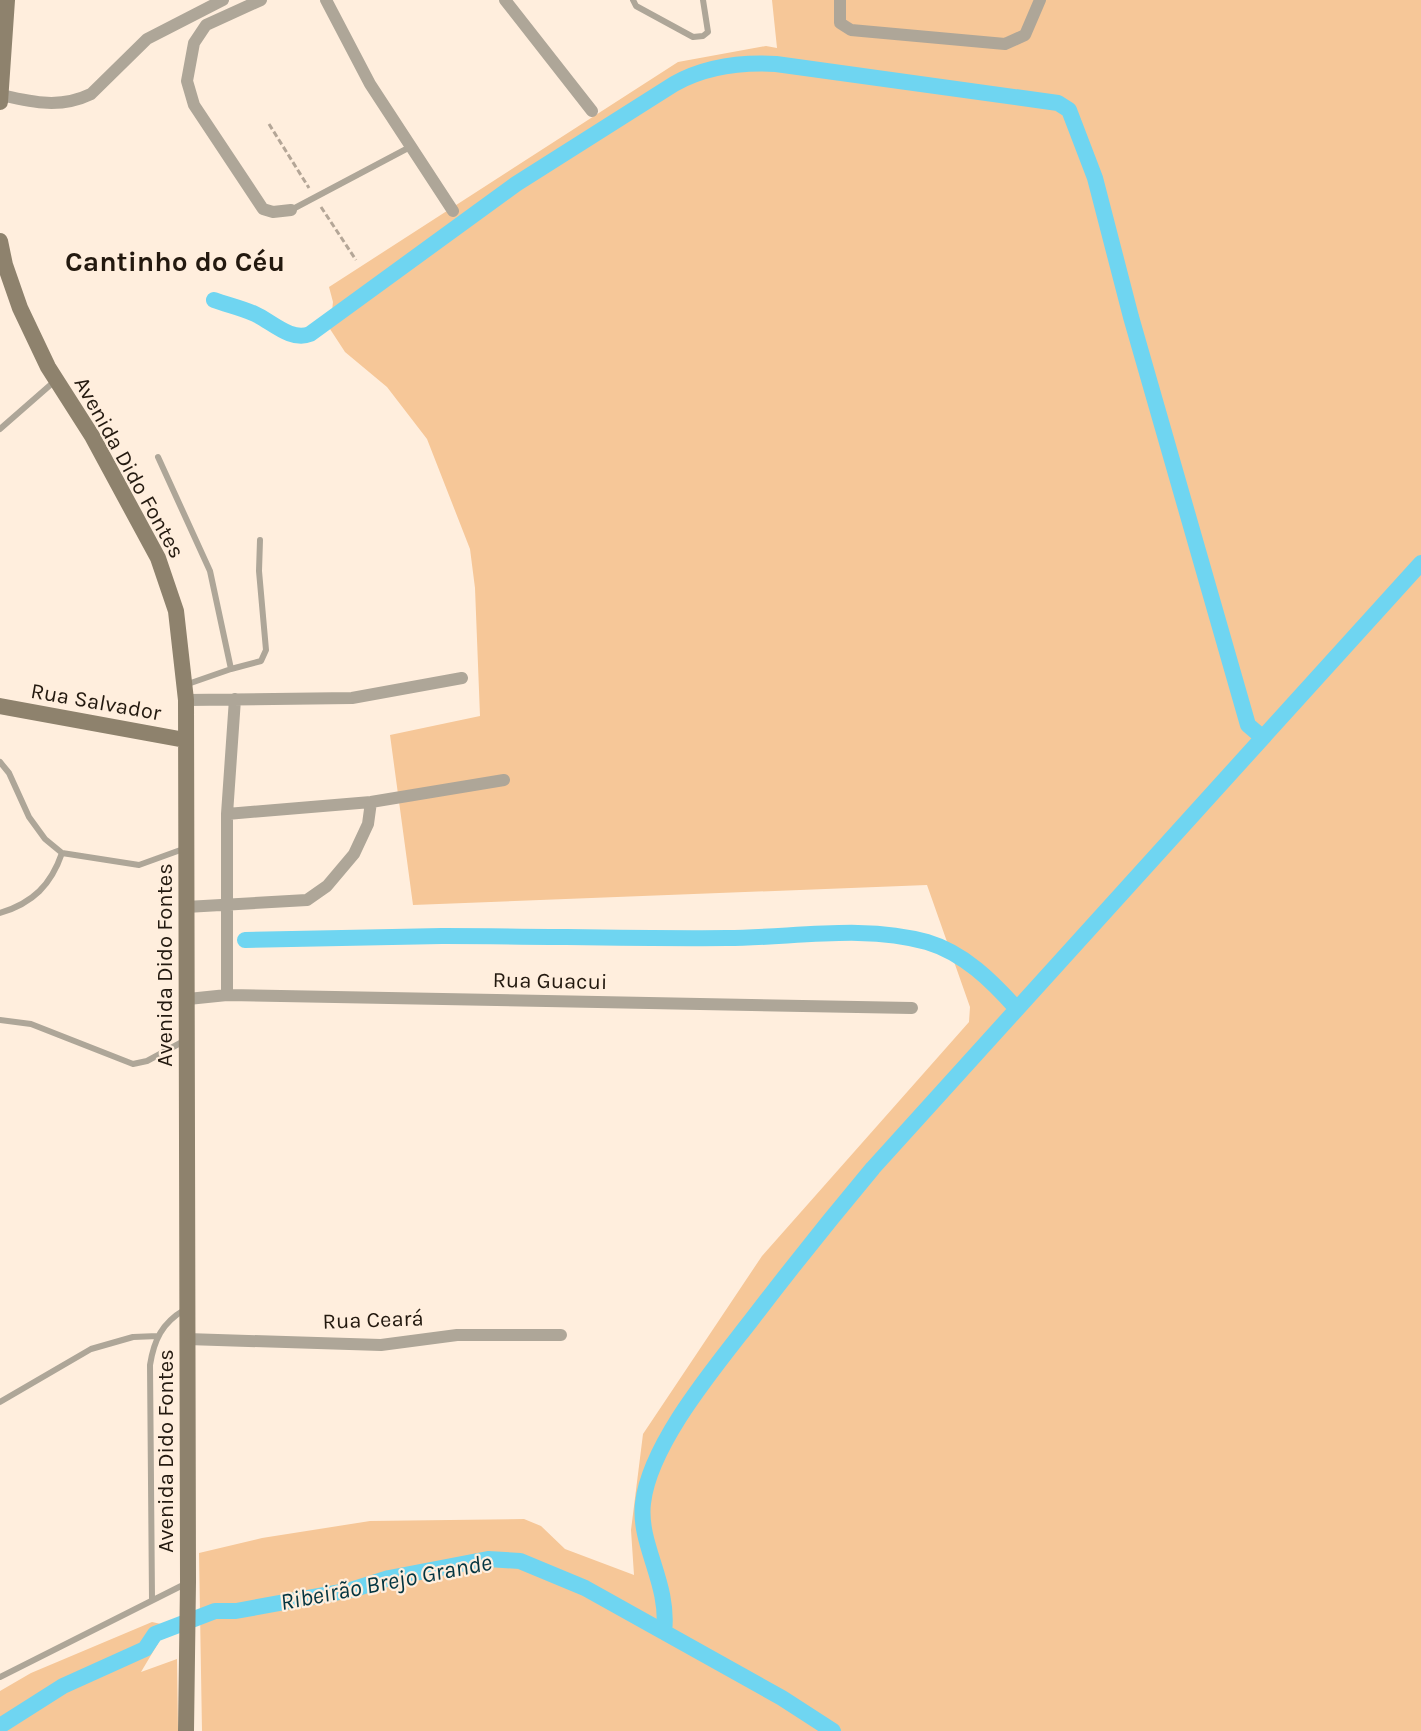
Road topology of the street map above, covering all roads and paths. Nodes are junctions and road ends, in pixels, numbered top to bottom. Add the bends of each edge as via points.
1 (7, 0) edge
2 (224, 0) edge
3 (261, 0) edge
4 (326, 0) edge
5 (505, 0) edge
6 (633, 0) edge
7 (703, 0) edge
8 (840, 0) edge
9 (1040, 0) edge
10 (1, 62) edge
11 (1, 95) edge
12 (0, 102) edge
13 (592, 111) dead end
14 (410, 147) junction
15 (291, 210) joint
16 (453, 211) dead end
17 (0, 242) edge
18 (56, 380) junction
19 (0, 429) edge
20 (158, 457) dead end
21 (260, 540) dead end
22 (231, 669) junction
23 (462, 678) dead end
24 (185, 693) junction
25 (235, 699) junction
26 (0, 706) edge
27 (184, 740) junction
28 (0, 762) edge
29 (504, 780) dead end
30 (371, 802) junction
31 (227, 814) junction
32 (186, 848) junction
33 (62, 853) junction
34 (229, 902) junction
35 (186, 906) junction
36 (0, 913) edge
37 (227, 995) junction
38 (188, 999) junction
39 (912, 1008) dead end
40 (0, 1020) edge
41 (188, 1039) junction
42 (187, 1308) junction
43 (561, 1335) dead end
44 (158, 1336) junction
45 (187, 1339) junction
46 (0, 1402) edge
47 (188, 1582) junction
48 (152, 1599) junction
49 (0, 1677) edge
50 (186, 1731) edge

1 - 10 street
2 - 11 street via 147,39 80,100 44,105
3 - 15 street via 206,25 194,43 187,81 194,105 263,209
4 - 14 street via 370,84
5 - 13 street
6 - 7 lane via 636,6 693,37 708,32
8 - 9 street via 838,18 842,26 851,30 1005,44 1024,35
10 - 11 street
11 - 12 street
14 - 15 lane
14 - 16 street
17 - 18 street, Avenida Dido Fontes via 20,308
18 - 19 lane
18 - 24 street, Avenida Dido Fontes via 92,436 158,558 176,611
20 - 22 lane via 210,571
21 - 22 lane via 266,650 261,661
22 - 24 lane
23 - 25 street via 352,698
24 - 25 street
24 - 27 street, Avenida Dido Fontes
25 - 31 street
26 - 27 street, Rua Salvador
27 - 32 street, Avenida Dido Fontes
28 - 33 lane via 29,817 45,839
29 - 30 street
30 - 31 street
30 - 34 street via 368,824 354,854 327,886 307,900
31 - 34 street
32 - 33 lane via 139,865
32 - 35 street, Avenida Dido Fontes
33 - 36 lane via 54,875 44,887 30,900
34 - 35 street
34 - 37 street
35 - 38 street, Avenida Dido Fontes
37 - 38 street, Rua Guacui
37 - 39 street, Rua Guacui
38 - 41 street, Avenida Dido Fontes
40 - 41 lane via 38,1026 133,1064 147,1061
41 - 42 street, Avenida Dido Fontes
42 - 44 lane via 171,1318
42 - 45 street, Avenida Dido Fontes
43 - 45 street, Rua Ceará via 457,1335 381,1345
44 - 46 lane via 133,1337 91,1349
44 - 48 lane via 150,1365
45 - 47 street, Avenida Dido Fontes
47 - 48 lane
47 - 50 street, Avenida Dido Fontes
48 - 49 lane

